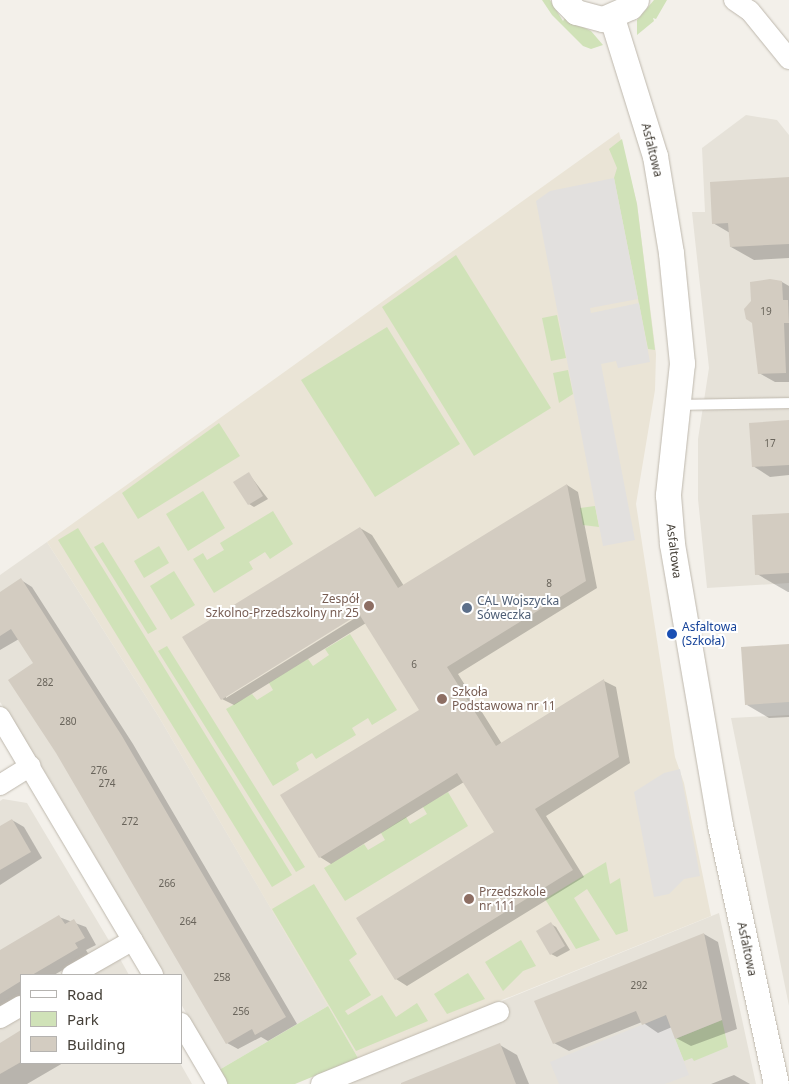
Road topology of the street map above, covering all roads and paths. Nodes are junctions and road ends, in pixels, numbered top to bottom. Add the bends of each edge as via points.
1 (564, 0) edge
2 (636, 0) edge
3 (734, 0) edge
4 (612, 18) junction
5 (789, 59) edge
6 (789, 403) edge
7 (678, 405) junction
8 (0, 716) edge
9 (31, 766) junction
10 (0, 786) edge
11 (133, 940) junction
12 (74, 974) edge
13 (152, 974) edge
14 (20, 1007) edge
15 (499, 1012) dead end
16 (0, 1018) edge
17 (182, 1025) edge
18 (217, 1084) edge
19 (321, 1084) edge
20 (776, 1084) edge

1 - 4 street via 576,12 589,18
2 - 4 street
3 - 5 street via 750,11
4 - 7 street, Asfaltowa via 655,156 678,303 682,363
6 - 7 lane
7 - 20 street, Asfaltowa via 668,495 672,544 720,825
8 - 9 street
9 - 10 street
9 - 11 street
11 - 12 street
11 - 13 street
14 - 16 street
15 - 19 street
17 - 18 street

